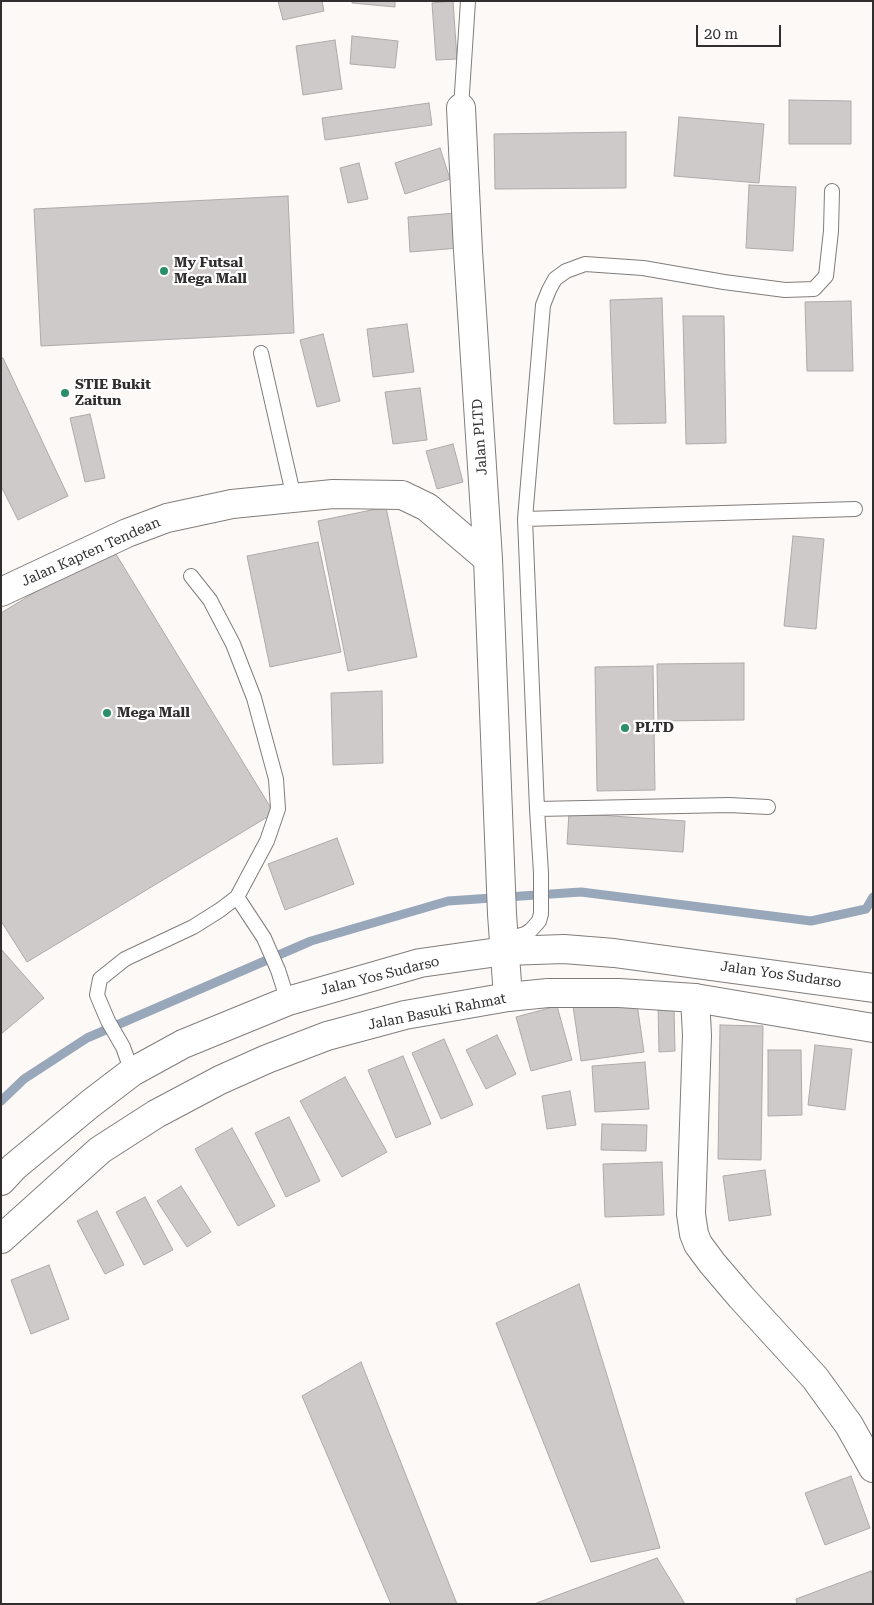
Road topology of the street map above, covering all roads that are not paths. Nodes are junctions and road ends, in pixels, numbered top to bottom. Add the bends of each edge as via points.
1 (468, 1) edge
2 (461, 108) joint
3 (832, 191) dead end
4 (261, 353) dead end
5 (294, 498) junction
6 (855, 508) dead end
7 (525, 519) junction
8 (488, 559) junction
9 (191, 576) dead end
10 (1, 592) edge
11 (768, 806) dead end
12 (536, 809) junction
13 (237, 897) junction
14 (503, 935) junction
15 (873, 988) edge
16 (508, 997) junction
17 (695, 998) junction
18 (288, 1001) junction
19 (873, 1028) edge
20 (132, 1072) junction
21 (1, 1181) edge
22 (1, 1239) edge
23 (873, 1468) edge

1 - 2 lane, Jalan PLTD
2 - 8 main road, Jalan PLTD
3 - 7 lane via 826,276 814,289 785,290 652,269 585,264 555,279 543,304
4 - 5 lane
5 - 8 main road, Jalan Kapten Tendean via 333,494 402,495 427,507
5 - 10 main road, Jalan Kapten Tendean via 232,504 167,518 127,533
6 - 7 lane
7 - 12 lane
8 - 14 main road, Jalan PLTD
9 - 13 lane via 210,600 233,644 254,698 276,779 278,809 267,841
11 - 12 lane
12 - 14 lane via 541,914 539,921 525,934
13 - 18 lane via 264,938
13 - 20 lane via 193,927 125,960 100,979 97,995 123,1046
14 - 15 main road, Jalan Yos Sudarso via 564,949
14 - 16 main road, Jalan PLTD
14 - 18 main road, Jalan Yos Sudarso
16 - 17 main road, Jalan Basuki Rahmat via 548,993 619,993
16 - 22 main road, Jalan Basuki Rahmat via 405,1015 326,1036 220,1080 156,1114 100,1150
17 - 19 main road, Jalan Basuki Rahmat
17 - 23 main road via 697,1035 690,1214 694,1234 718,1270 815,1378 849,1426
18 - 20 main road, Jalan Yos Sudarso via 183,1044
20 - 21 main road, Jalan Yos Sudarso

